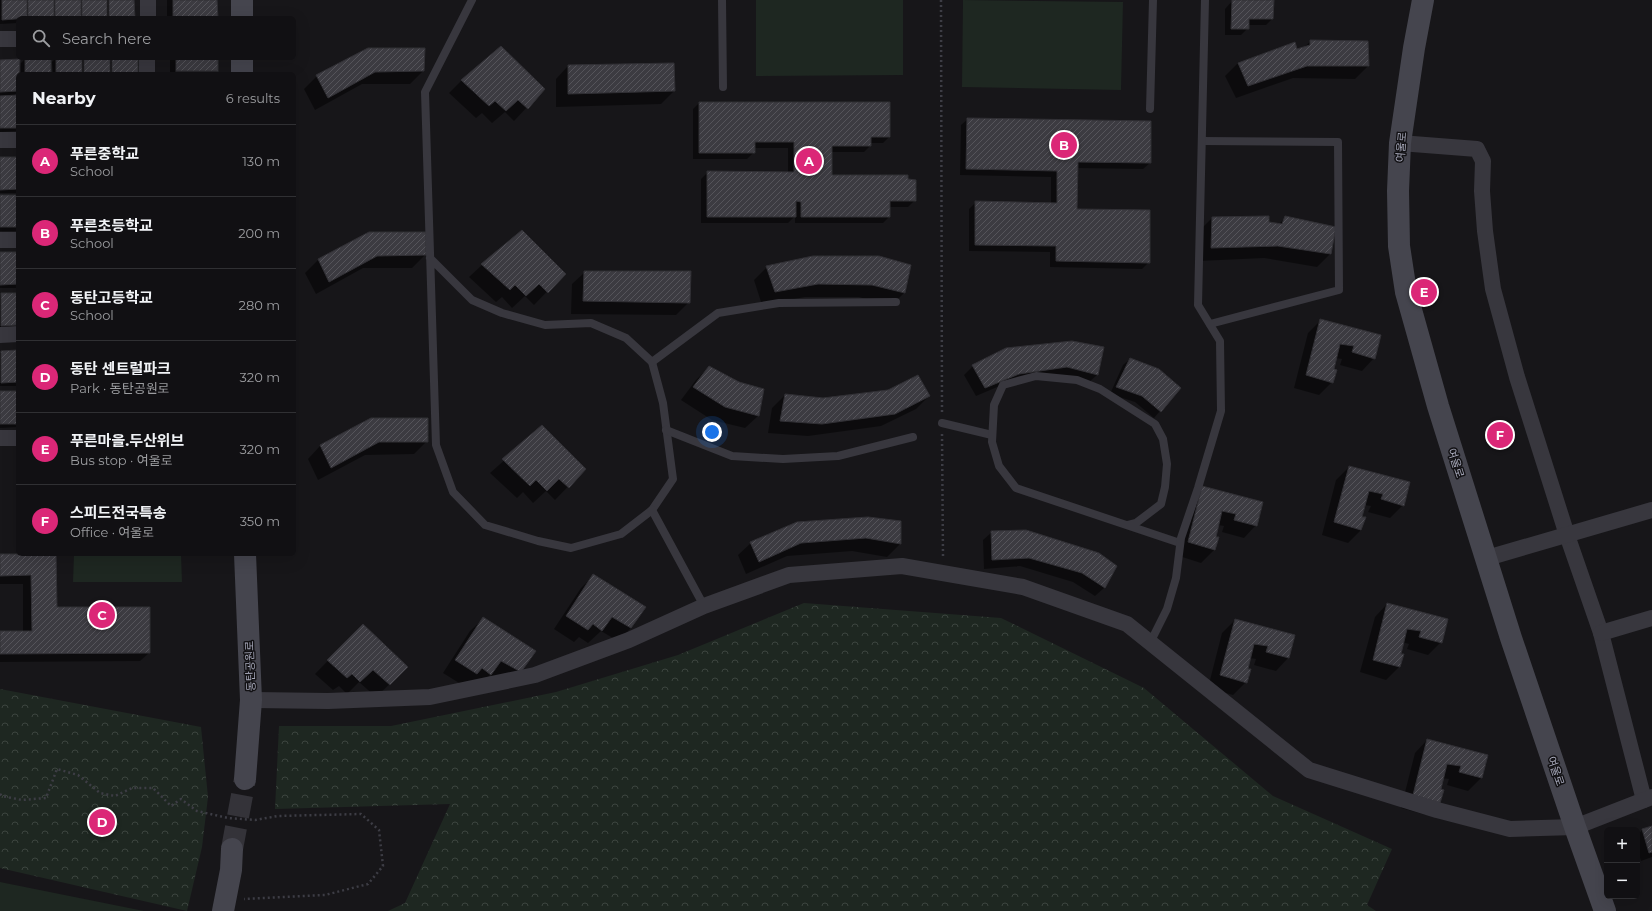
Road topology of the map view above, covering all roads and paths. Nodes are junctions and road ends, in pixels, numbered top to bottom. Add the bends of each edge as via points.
1 (148, 0) edge
2 (242, 0) edge
3 (472, 0) edge
4 (722, 0) edge
5 (941, 0) edge
6 (1153, 0) edge
7 (1205, 0) edge
8 (1423, 0) edge
9 (148, 16) edge
10 (242, 16) edge
11 (0, 39) edge
12 (16, 39) edge
13 (147, 60) edge
14 (242, 60) edge
15 (147, 72) edge
16 (242, 72) edge
17 (722, 87) dead end
18 (1150, 109) dead end
19 (0, 140) edge
20 (16, 140) edge
21 (1202, 141) junction
22 (1400, 143) junction
23 (0, 240) edge
24 (16, 240) edge
25 (430, 258) junction
26 (896, 302) dead end
27 (1210, 324) junction
28 (16, 334) edge
29 (0, 335) edge
30 (652, 362) junction
31 (942, 423) junction
32 (666, 430) junction
33 (992, 436) junction
34 (913, 437) dead end
35 (0, 438) edge
36 (16, 438) edge
37 (652, 510) junction
38 (1652, 510) edge
39 (1128, 525) junction
40 (1567, 535) junction
41 (1180, 543) junction
42 (245, 556) edge
43 (1487, 558) junction
44 (943, 573) junction
45 (704, 606) junction
46 (1652, 618) edge
47 (1601, 633) junction
48 (1150, 643) junction
49 (251, 700) junction
50 (246, 779) tunnel mouth
51 (0, 794) edge
52 (1648, 798) edge
53 (1574, 827) junction
54 (232, 848) tunnel mouth
55 (224, 905) edge
56 (1605, 911) edge

1 - 9 street
2 - 10 street
3 - 25 lane via 425,92
4 - 17 lane
5 - 31 path
6 - 18 lane
7 - 21 lane
8 - 22 street, 여울로
11 - 12 street
13 - 15 street
14 - 16 street
19 - 20 street
21 - 27 lane via 1198,305
21 - 27 lane via 1338,142 1339,290
22 - 40 street via 1476,149 1483,161 1485,231 1494,289 1517,378
22 - 43 street, 여울로 via 1399,246 1406,292 1438,406
23 - 24 street
25 - 30 lane via 472,300 502,313 545,325 591,323 626,338
25 - 37 lane via 436,445 453,492 486,525 571,548 621,534
26 - 30 lane via 779,303 718,313
27 - 41 lane via 1220,341 1221,410
28 - 29 street
30 - 32 lane via 663,403
31 - 33 lane
31 - 44 path
32 - 34 lane via 732,456 783,458 838,456
32 - 37 lane via 673,479
33 - 39 lane via 999,466 1016,488
33 - 39 lane via 994,405 1003,385 1036,376 1077,380 1100,389 1155,424 1163,439 1167,464 1161,504 1136,523
35 - 36 street
37 - 45 lane
38 - 40 street
39 - 41 lane
40 - 43 street
40 - 47 street
41 - 48 lane via 1176,578 1167,609
42 - 49 street, 동탄공원로
43 - 53 street, 여울로
44 - 45 street via 902,566 789,575
44 - 48 street via 1023,587 1127,624
45 - 49 street via 629,640 535,675 430,697 328,701
46 - 47 street
47 - 52 street
48 - 53 street via 1309,770 1437,810 1510,829
49 - 50 street, 동탄공원로
51 - 55 path via 22,800 46,798 57,769 78,775 100,793 115,796 132,788 153,788 171,806 181,799 197,811 228,818 255,820 278,816 361,814 378,830 383,866 368,884 325,895
52 - 53 street
53 - 56 street, 여울로
54 - 55 street

